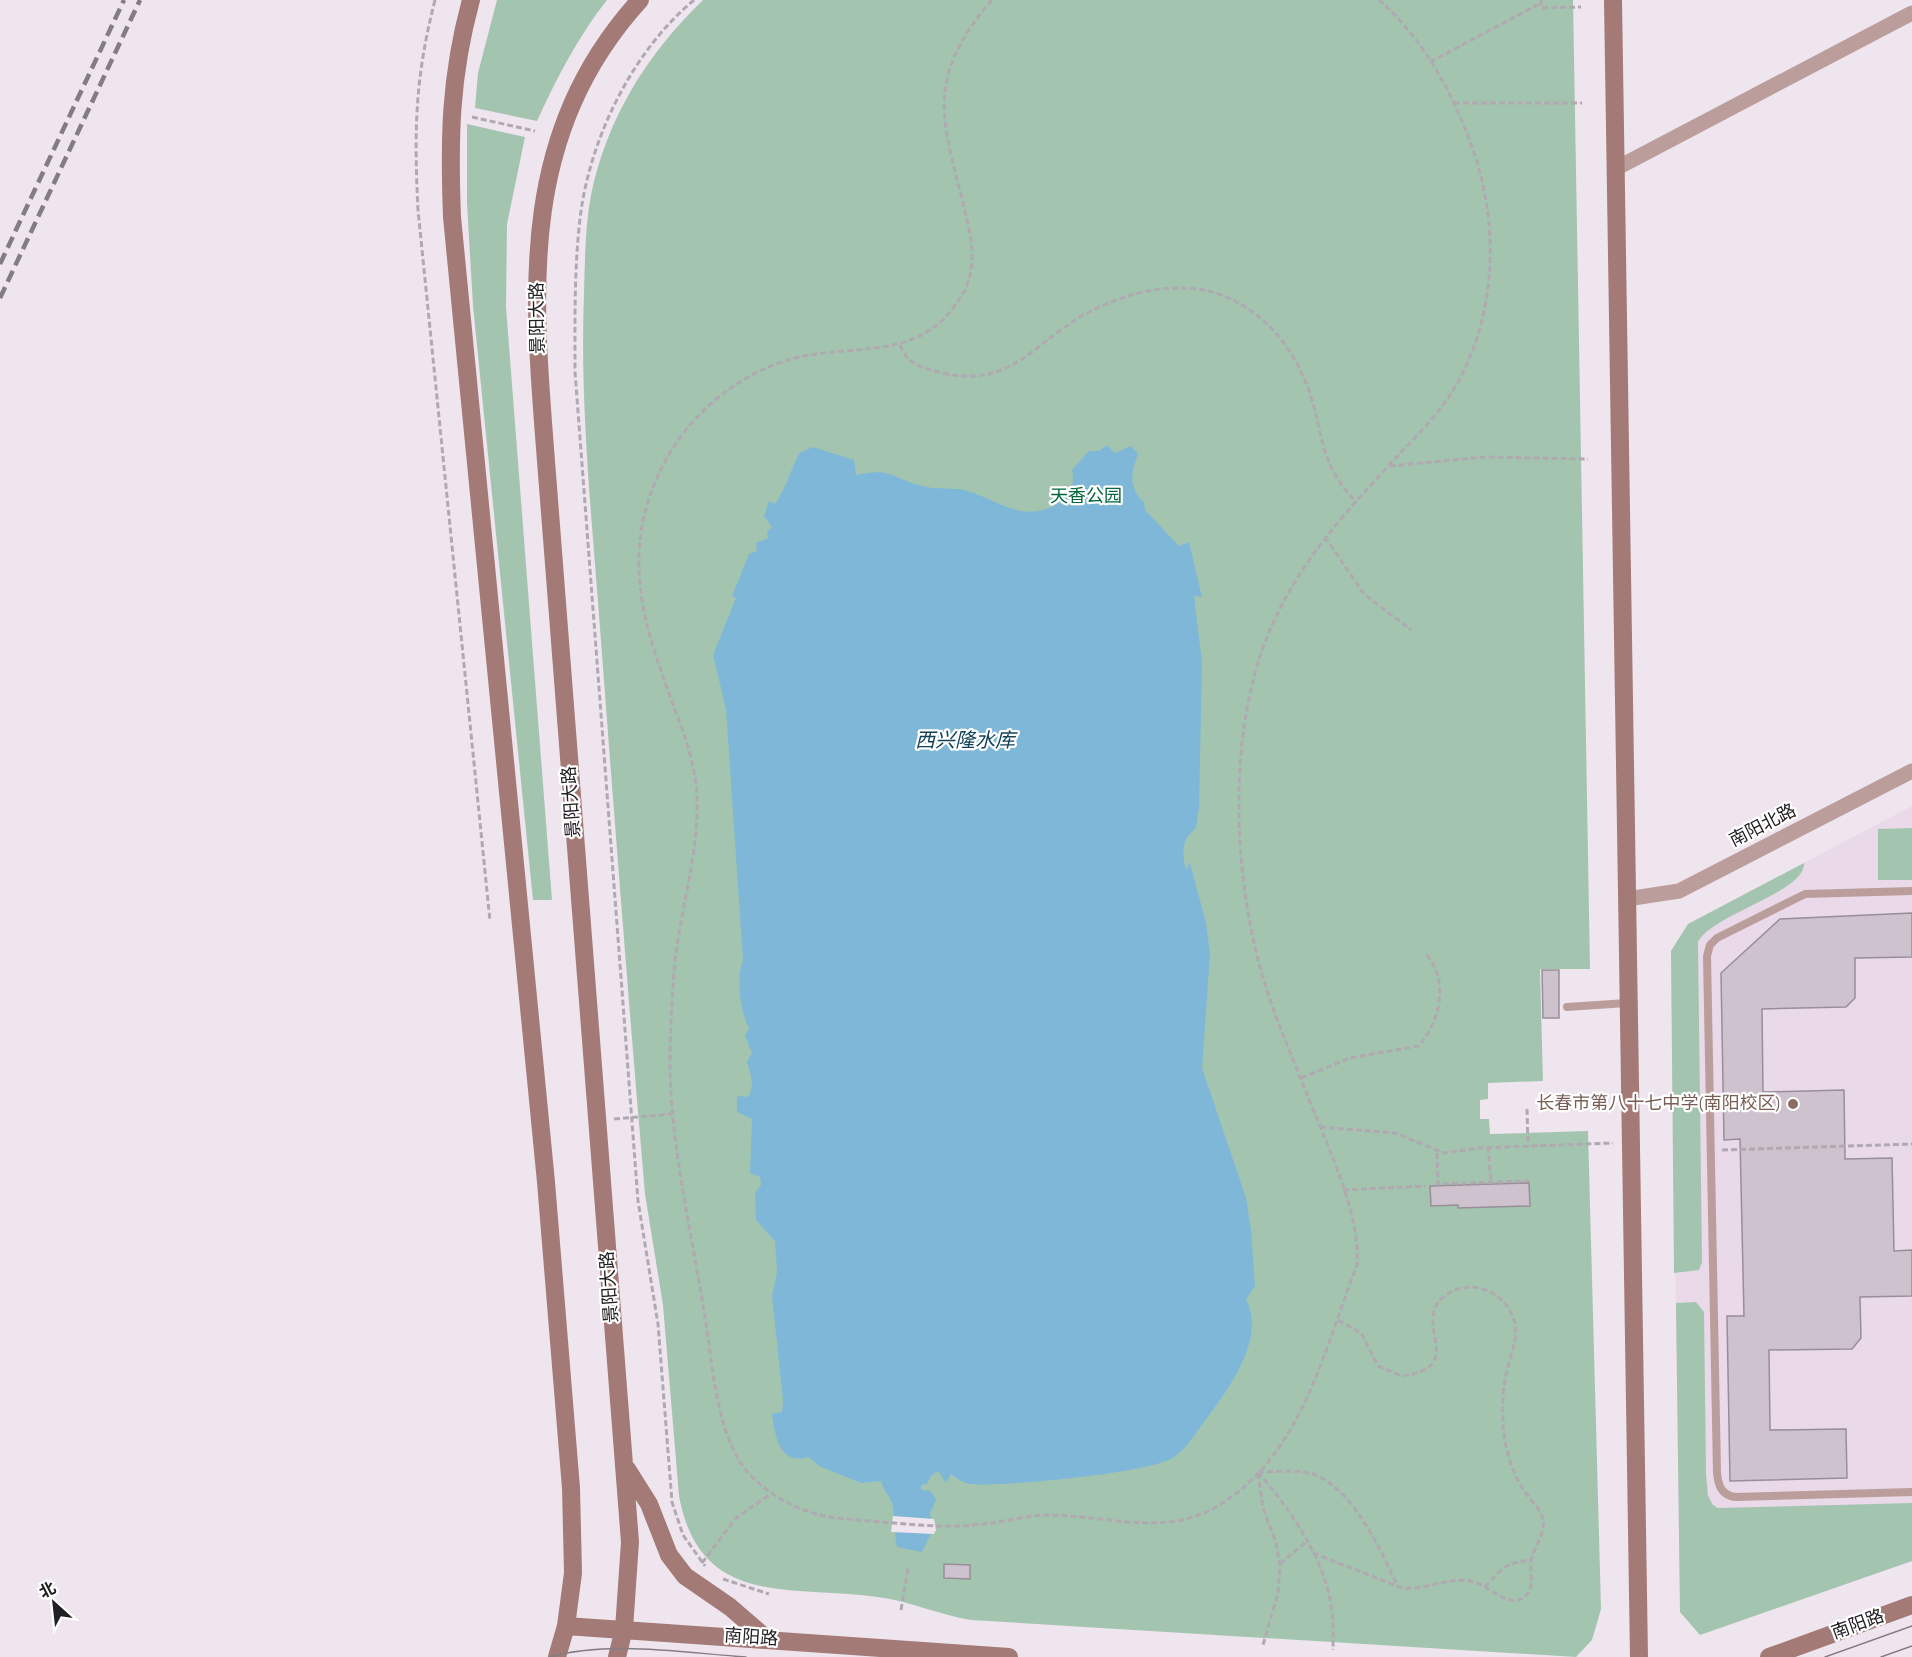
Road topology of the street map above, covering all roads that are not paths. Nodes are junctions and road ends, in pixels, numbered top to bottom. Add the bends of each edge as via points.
1 (471, 0) edge
2 (640, 0) edge
3 (1613, 0) edge
4 (1912, 13) edge
5 (1615, 169) junction
6 (1912, 771) edge
7 (1912, 891) edge
8 (1627, 899) junction
9 (1627, 1003) junction
10 (1567, 1007) dead end
11 (625, 1466) junction
12 (1912, 1492) edge
13 (1912, 1605) edge
14 (566, 1626) junction
15 (624, 1629) junction
16 (767, 1639) junction
17 (557, 1657) edge
18 (616, 1657) edge
19 (1009, 1657) edge
20 (1639, 1657) edge
21 (1769, 1657) edge

1 - 14 main road via 451,104 452,217 545,1170 567,1441 573,1573
2 - 11 main road, 景阳大路 via 604,46 568,112 544,194 537,279 537,342
3 - 5 main road
4 - 5 street
5 - 8 main road
6 - 8 street, 南阳北路 via 1679,891
7 - 12 lane via 1805,894 1717,938 1707,956 1717,1472 1723,1492 1735,1497
8 - 9 main road
9 - 10 lane
9 - 20 main road
11 - 15 main road, 景阳大路 via 630,1579
11 - 16 main road via 649,1504 669,1555 686,1576
13 - 21 main road, 南阳路
14 - 15 main road, 南阳路
14 - 17 main road
15 - 16 main road, 南阳路
15 - 18 main road, 景阳大路
16 - 19 main road, 南阳路

